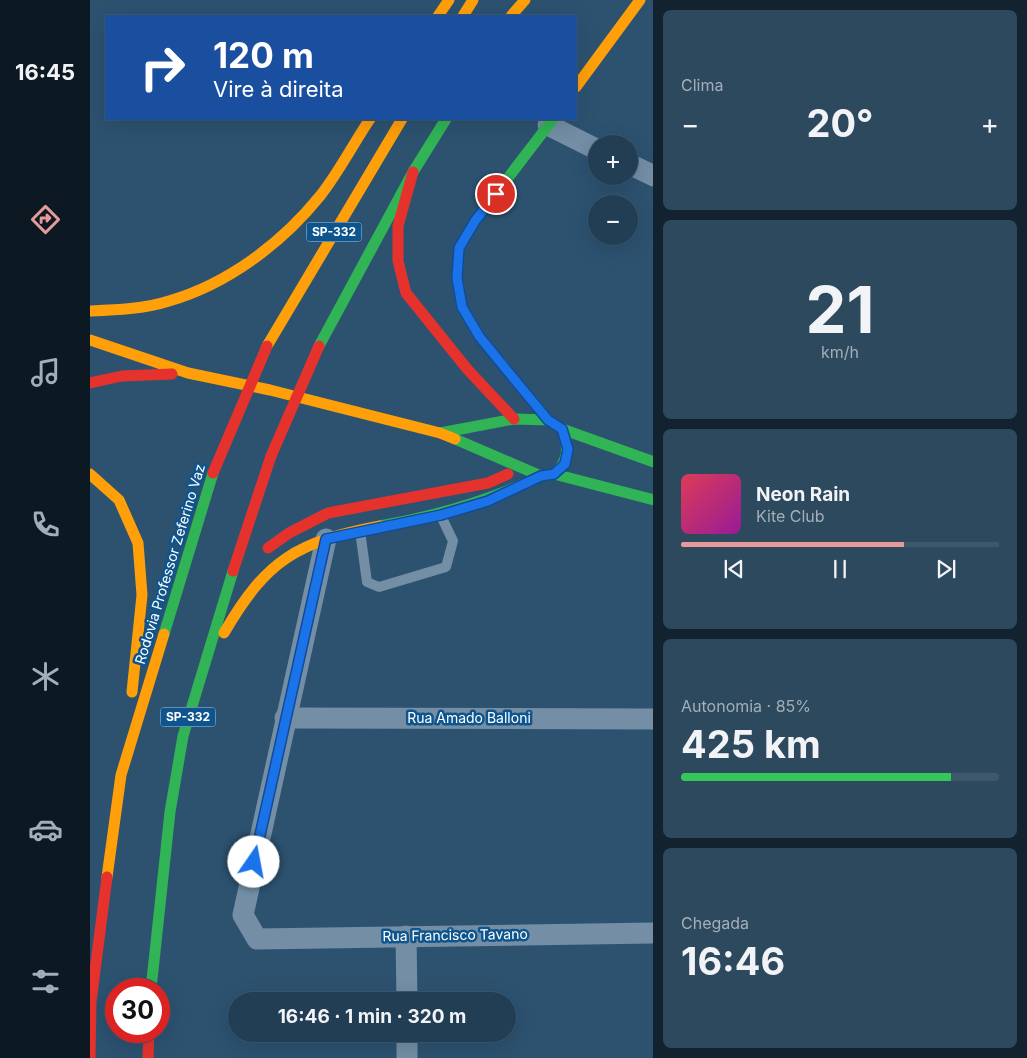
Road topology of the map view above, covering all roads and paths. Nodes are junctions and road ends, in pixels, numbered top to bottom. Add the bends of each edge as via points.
1 (449, 0) edge
2 (472, 0) edge
3 (525, 0) edge
4 (640, 0) edge
5 (439, 15) edge
6 (464, 15) edge
7 (512, 15) edge
8 (577, 87) edge
9 (369, 120) edge
10 (401, 120) edge
11 (445, 120) edge
12 (551, 122) edge
13 (588, 144) edge
14 (638, 168) edge
15 (413, 172) junction
16 (653, 176) edge
17 (90, 311) edge
18 (90, 340) edge
19 (188, 373) junction
20 (90, 383) edge
21 (514, 418) junction
22 (548, 420) junction
23 (562, 429) junction
24 (440, 434) junction
25 (653, 462) edge
26 (520, 468) junction
27 (90, 474) edge
28 (554, 474) junction
29 (541, 476) junction
30 (653, 500) edge
31 (441, 515) junction
32 (360, 531) junction
33 (326, 539) junction
34 (229, 582) junction
35 (199, 678) junction
36 (285, 718) junction
37 (653, 719) edge
38 (120, 775) junction
39 (653, 933) edge
40 (406, 936) junction
41 (152, 978) edge
42 (407, 992) edge
43 (407, 1042) edge
44 (149, 1043) edge
45 (90, 1058) edge
46 (148, 1058) edge
47 (407, 1058) edge

1 - 5 main road
2 - 6 main road
3 - 7 main road
4 - 8 main road
9 - 17 main road via 314,203 236,272 193,293 145,307
10 - 38 main road, Rodovia Professor Zeferino Vaz / SP-332, bridge via 267,346 213,473
11 - 15 main road, SP-332
12 - 13 street
12 - 22 main road via 475,221 459,248 457,278 462,307 479,336
14 - 16 street
15 - 21 main road via 398,226 398,260 406,293 468,370
15 - 34 main road, SP-332, bridge via 319,346 271,456
18 - 19 main road
19 - 20 main road via 122,376
19 - 24 main road via 270,390
21 - 22 main road
21 - 24 main road
22 - 23 main road
23 - 25 main road
23 - 28 main road via 568,449 565,464
24 - 26 main road
26 - 29 main road
26 - 34 main road via 488,483 328,513 289,533
27 - 38 main road via 119,500 138,543 142,595
28 - 29 main road
28 - 30 main road
29 - 31 main road via 488,501
31 - 32 main road
31 - 32 lane via 453,541 446,567 379,587 366,582
32 - 33 main road
33 - 35 main road via 283,558 259,579
33 - 36 street
34 - 35 main road, SP-332
35 - 41 main road, SP-332 via 183,736 170,812
36 - 37 street, Rua Amado Balloni
36 - 40 street, Rua Francisco Tavano via 243,916 256,939
38 - 45 main road, Rodovia Professor Zeferino Vaz / SP-332 via 91,1002
39 - 40 street, Rua Francisco Tavano
40 - 42 street
43 - 47 street
44 - 46 main road

